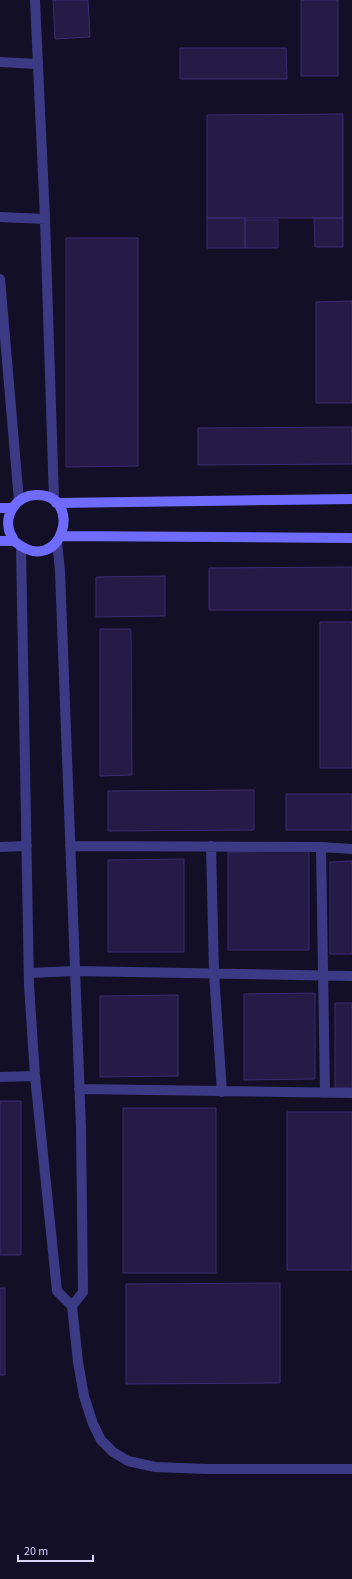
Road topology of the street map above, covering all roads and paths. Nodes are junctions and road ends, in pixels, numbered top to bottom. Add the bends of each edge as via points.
1 (35, 0) edge
2 (0, 62) edge
3 (37, 64) junction
4 (0, 217) edge
5 (44, 219) junction
6 (0, 279) edge
7 (352, 499) edge
8 (55, 502) junction
9 (16, 504) junction
10 (0, 508) edge
11 (352, 538) edge
12 (59, 539) junction
13 (0, 541) edge
14 (18, 544) junction
15 (0, 846) edge
16 (27, 846) junction
17 (70, 846) junction
18 (211, 846) junction
19 (321, 847) junction
20 (352, 848) edge
21 (75, 971) junction
22 (29, 973) junction
23 (214, 973) junction
24 (322, 976) junction
25 (352, 976) edge
26 (35, 1076) junction
27 (0, 1077) edge
28 (79, 1089) junction
29 (222, 1092) junction
30 (325, 1093) junction
31 (352, 1094) edge
32 (72, 1306) junction
33 (352, 1469) edge

1 - 3 street
2 - 3 street
3 - 5 street
4 - 5 street
5 - 8 street
6 - 9 street
7 - 8 street
8 - 9 street via 45,496 36,495 27,496
8 - 12 street via 63,513 64,524
9 - 10 street
9 - 14 street via 8,519 9,531
11 - 12 street
12 - 14 street via 49,548 40,551 30,551
12 - 17 street
13 - 14 street
14 - 16 street
15 - 16 street
16 - 22 street
17 - 18 street
17 - 21 street
18 - 19 street
18 - 23 street
19 - 20 street
19 - 24 street
21 - 22 street
21 - 23 street
21 - 28 street
22 - 26 street
23 - 24 street
23 - 29 street
24 - 25 street
24 - 30 street
26 - 27 street
26 - 32 street via 57,1291
28 - 29 street
28 - 32 street via 83,1292
29 - 30 street
30 - 31 street
32 - 33 street via 84,1396 101,1440 112,1452 128,1461 155,1467

